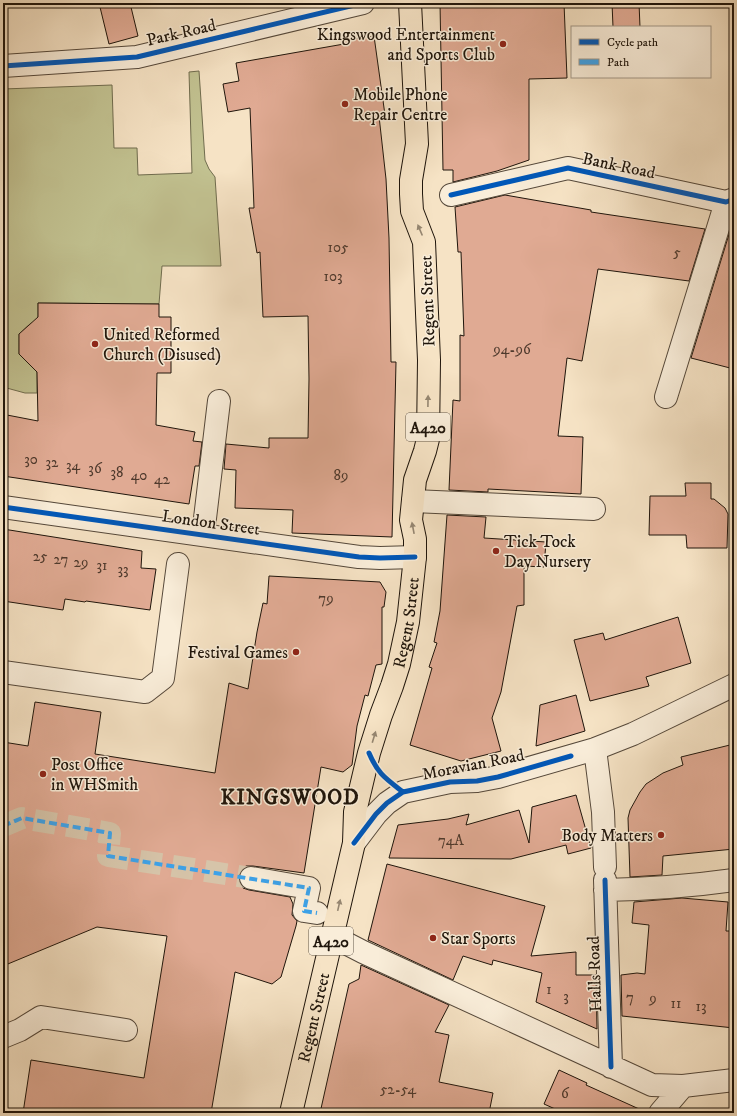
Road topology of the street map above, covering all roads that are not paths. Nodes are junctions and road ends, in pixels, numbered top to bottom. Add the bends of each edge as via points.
1 (363, 3) edge
2 (410, 3) edge
3 (3, 66) edge
4 (451, 195) dead end
5 (730, 200) edge
6 (666, 397) dead end
7 (219, 400) dead end
8 (413, 501) junction
9 (3, 507) edge
10 (594, 509) dead end
11 (203, 535) junction
12 (414, 557) junction
13 (178, 564) dead end
14 (3, 672) edge
15 (734, 685) edge
16 (595, 749) junction
17 (354, 843) junction
18 (251, 878) tunnel mouth
19 (605, 879) junction
20 (734, 880) edge
21 (317, 913) dead end
22 (332, 936) junction
23 (126, 1030) dead end
24 (3, 1037) edge
25 (608, 1066) junction
26 (734, 1080) edge
27 (683, 1086) junction
28 (291, 1113) edge
29 (660, 1113) edge

1 - 3 street, Park Road via 137,57
8 -> 2 main road, Regent Street / A420 via 416,476 428,439 429,360 424,242 412,211 411,180 417,144
4 - 5 street, Bank Road via 568,168
5 - 6 street
7 - 11 street
8 - 10 street
12 -> 8 main road, Regent Street / A420 via 415,539 411,520
9 - 11 street, London Street
11 - 12 street, London Street via 359,557
17 -> 12 main road, Regent Street / A420 via 355,812 369,753 399,664 408,622
13 - 14 street via 163,678 145,692
15 - 16 street, Moravian Road via 633,734
16 - 17 street, Moravian Road via 498,777 450,782 403,792 376,814
16 - 19 street, Halls Road via 603,812
22 -> 17 main road, Regent Street / A420
18 - 21 street via 309,888 304,911
19 - 20 street via 639,889
19 - 25 street, Halls Road
22 - 25 street
22 - 28 main road, Regent Street / A420
23 - 24 street via 41,1017
25 - 27 street via 652,1085
26 - 27 street
27 - 29 street

